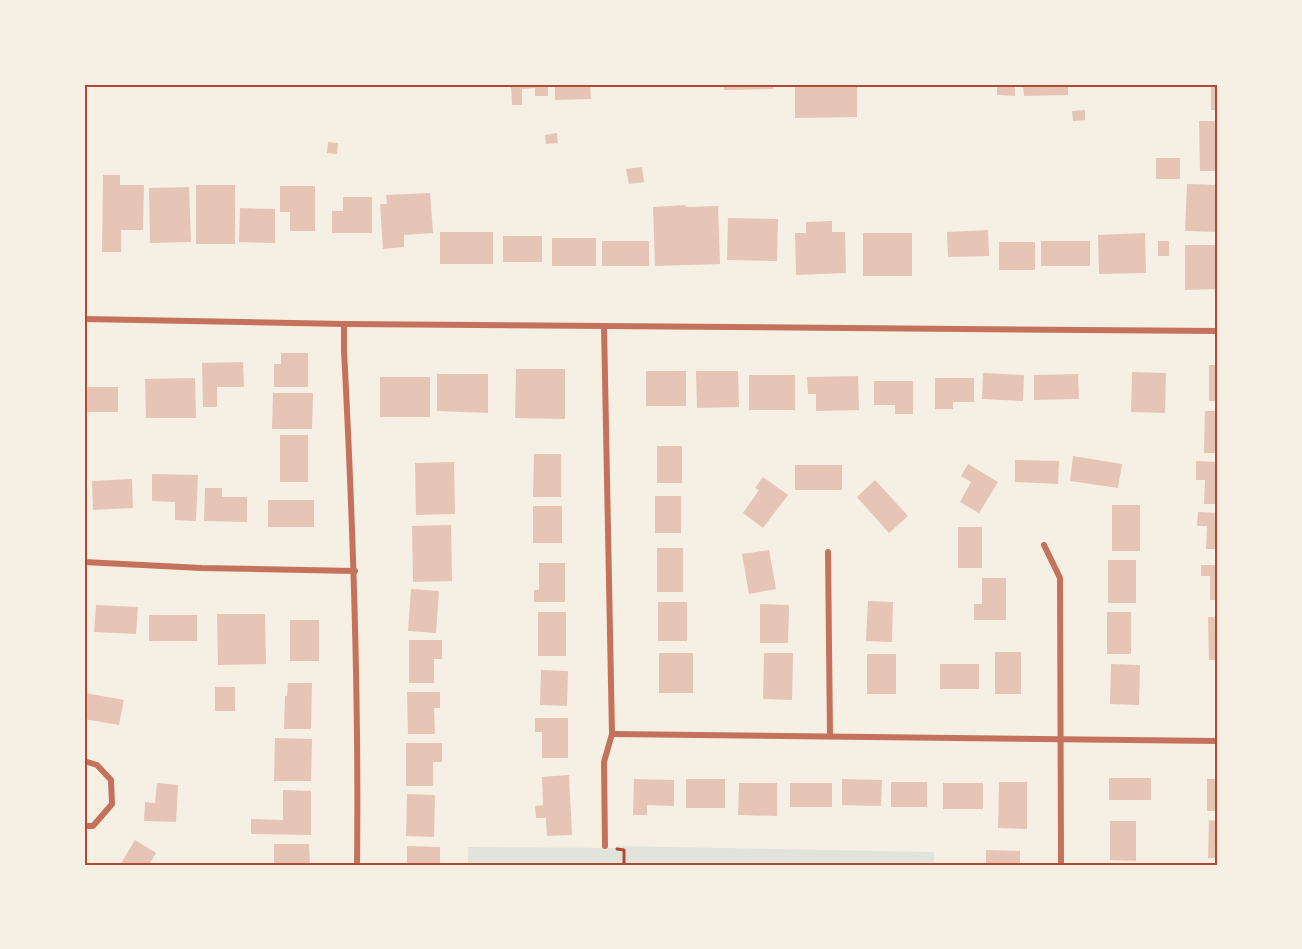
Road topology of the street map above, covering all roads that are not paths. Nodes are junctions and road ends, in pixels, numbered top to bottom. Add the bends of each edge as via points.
1 (84, 319) edge
2 (344, 324) junction
3 (604, 326) junction
4 (1218, 332) edge
5 (1044, 545) dead end
6 (828, 552) dead end
7 (84, 562) edge
8 (354, 571) junction
9 (612, 734) junction
10 (830, 736) junction
11 (1060, 740) junction
12 (1218, 741) edge
13 (84, 761) edge
14 (84, 826) edge
15 (605, 846) road end
16 (357, 865) edge
17 (1061, 865) edge

1 - 2 street
2 - 3 street
2 - 8 street
3 - 4 street
3 - 9 street
5 - 11 street via 1060,578
6 - 10 street
7 - 8 street
8 - 16 street
9 - 10 street
9 - 15 street via 604,762
10 - 11 street
11 - 12 street
11 - 17 street
13 - 14 street via 98,765 111,780 112,804 93,826

